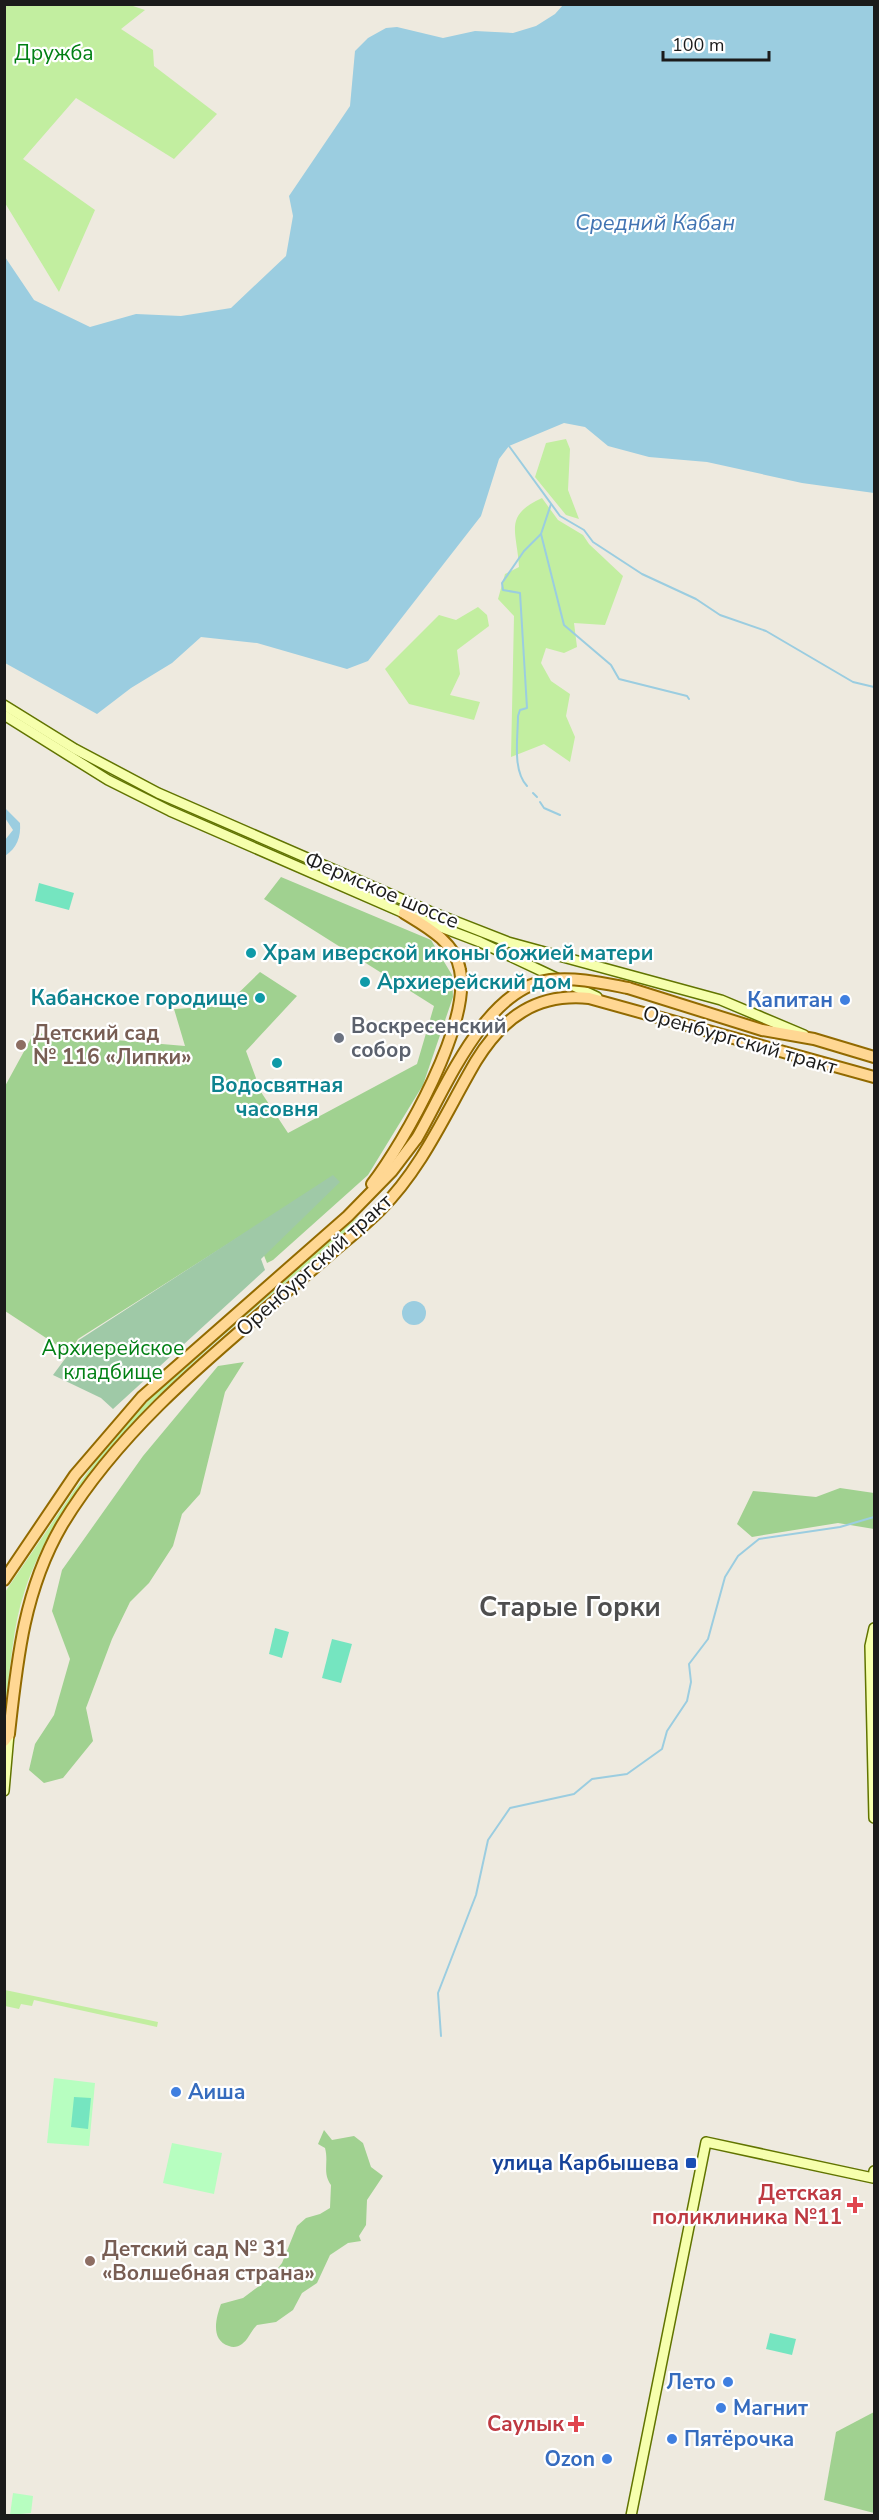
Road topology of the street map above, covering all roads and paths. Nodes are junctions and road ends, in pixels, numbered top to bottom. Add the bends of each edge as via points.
1 (4, 705) edge
2 (4, 715) edge
3 (404, 913) junction
4 (616, 1005) junction
5 (814, 1039) junction
6 (857, 1050) junction
7 (874, 1051) edge
8 (874, 1057) edge
9 (874, 1079) edge
10 (348, 1215) junction
11 (4, 1580) edge
12 (874, 1628) edge
13 (7, 1737) edge
14 (4, 1791) edge
15 (874, 1818) edge
16 (874, 2174) edge
17 (631, 2516) edge

1 - 5 main road, Фермское шоссе via 158,793 429,911 508,942 721,1000
2 - 3 main road, Фермское шоссе via 108,780 170,811
3 - 4 main road, Фермское шоссе via 480,942
3 - 10 main road, Оренбургский тракт via 438,933 460,969 462,993 425,1097 401,1141
4 - 9 main road, Оренбургский тракт
4 - 13 main road, Оренбургский тракт via 590,998 562,997 528,1007 504,1025 477,1061 425,1154 380,1210 201,1366 120,1446 64,1523 36,1577 18,1651
5 - 6 main road, Оренбургский тракт
5 - 10 main road, Оренбургский тракт, bridge via 762,1030 628,988 586,980 548,980 526,988 498,1007 462,1058 417,1138 392,1171
6 - 7 main road
6 - 8 main road, Оренбургский тракт
10 - 11 main road, Оренбургский тракт via 142,1397 75,1475
12 - 15 main road via 870,1646
13 - 14 main road
16 - 17 main road via 706,2142

